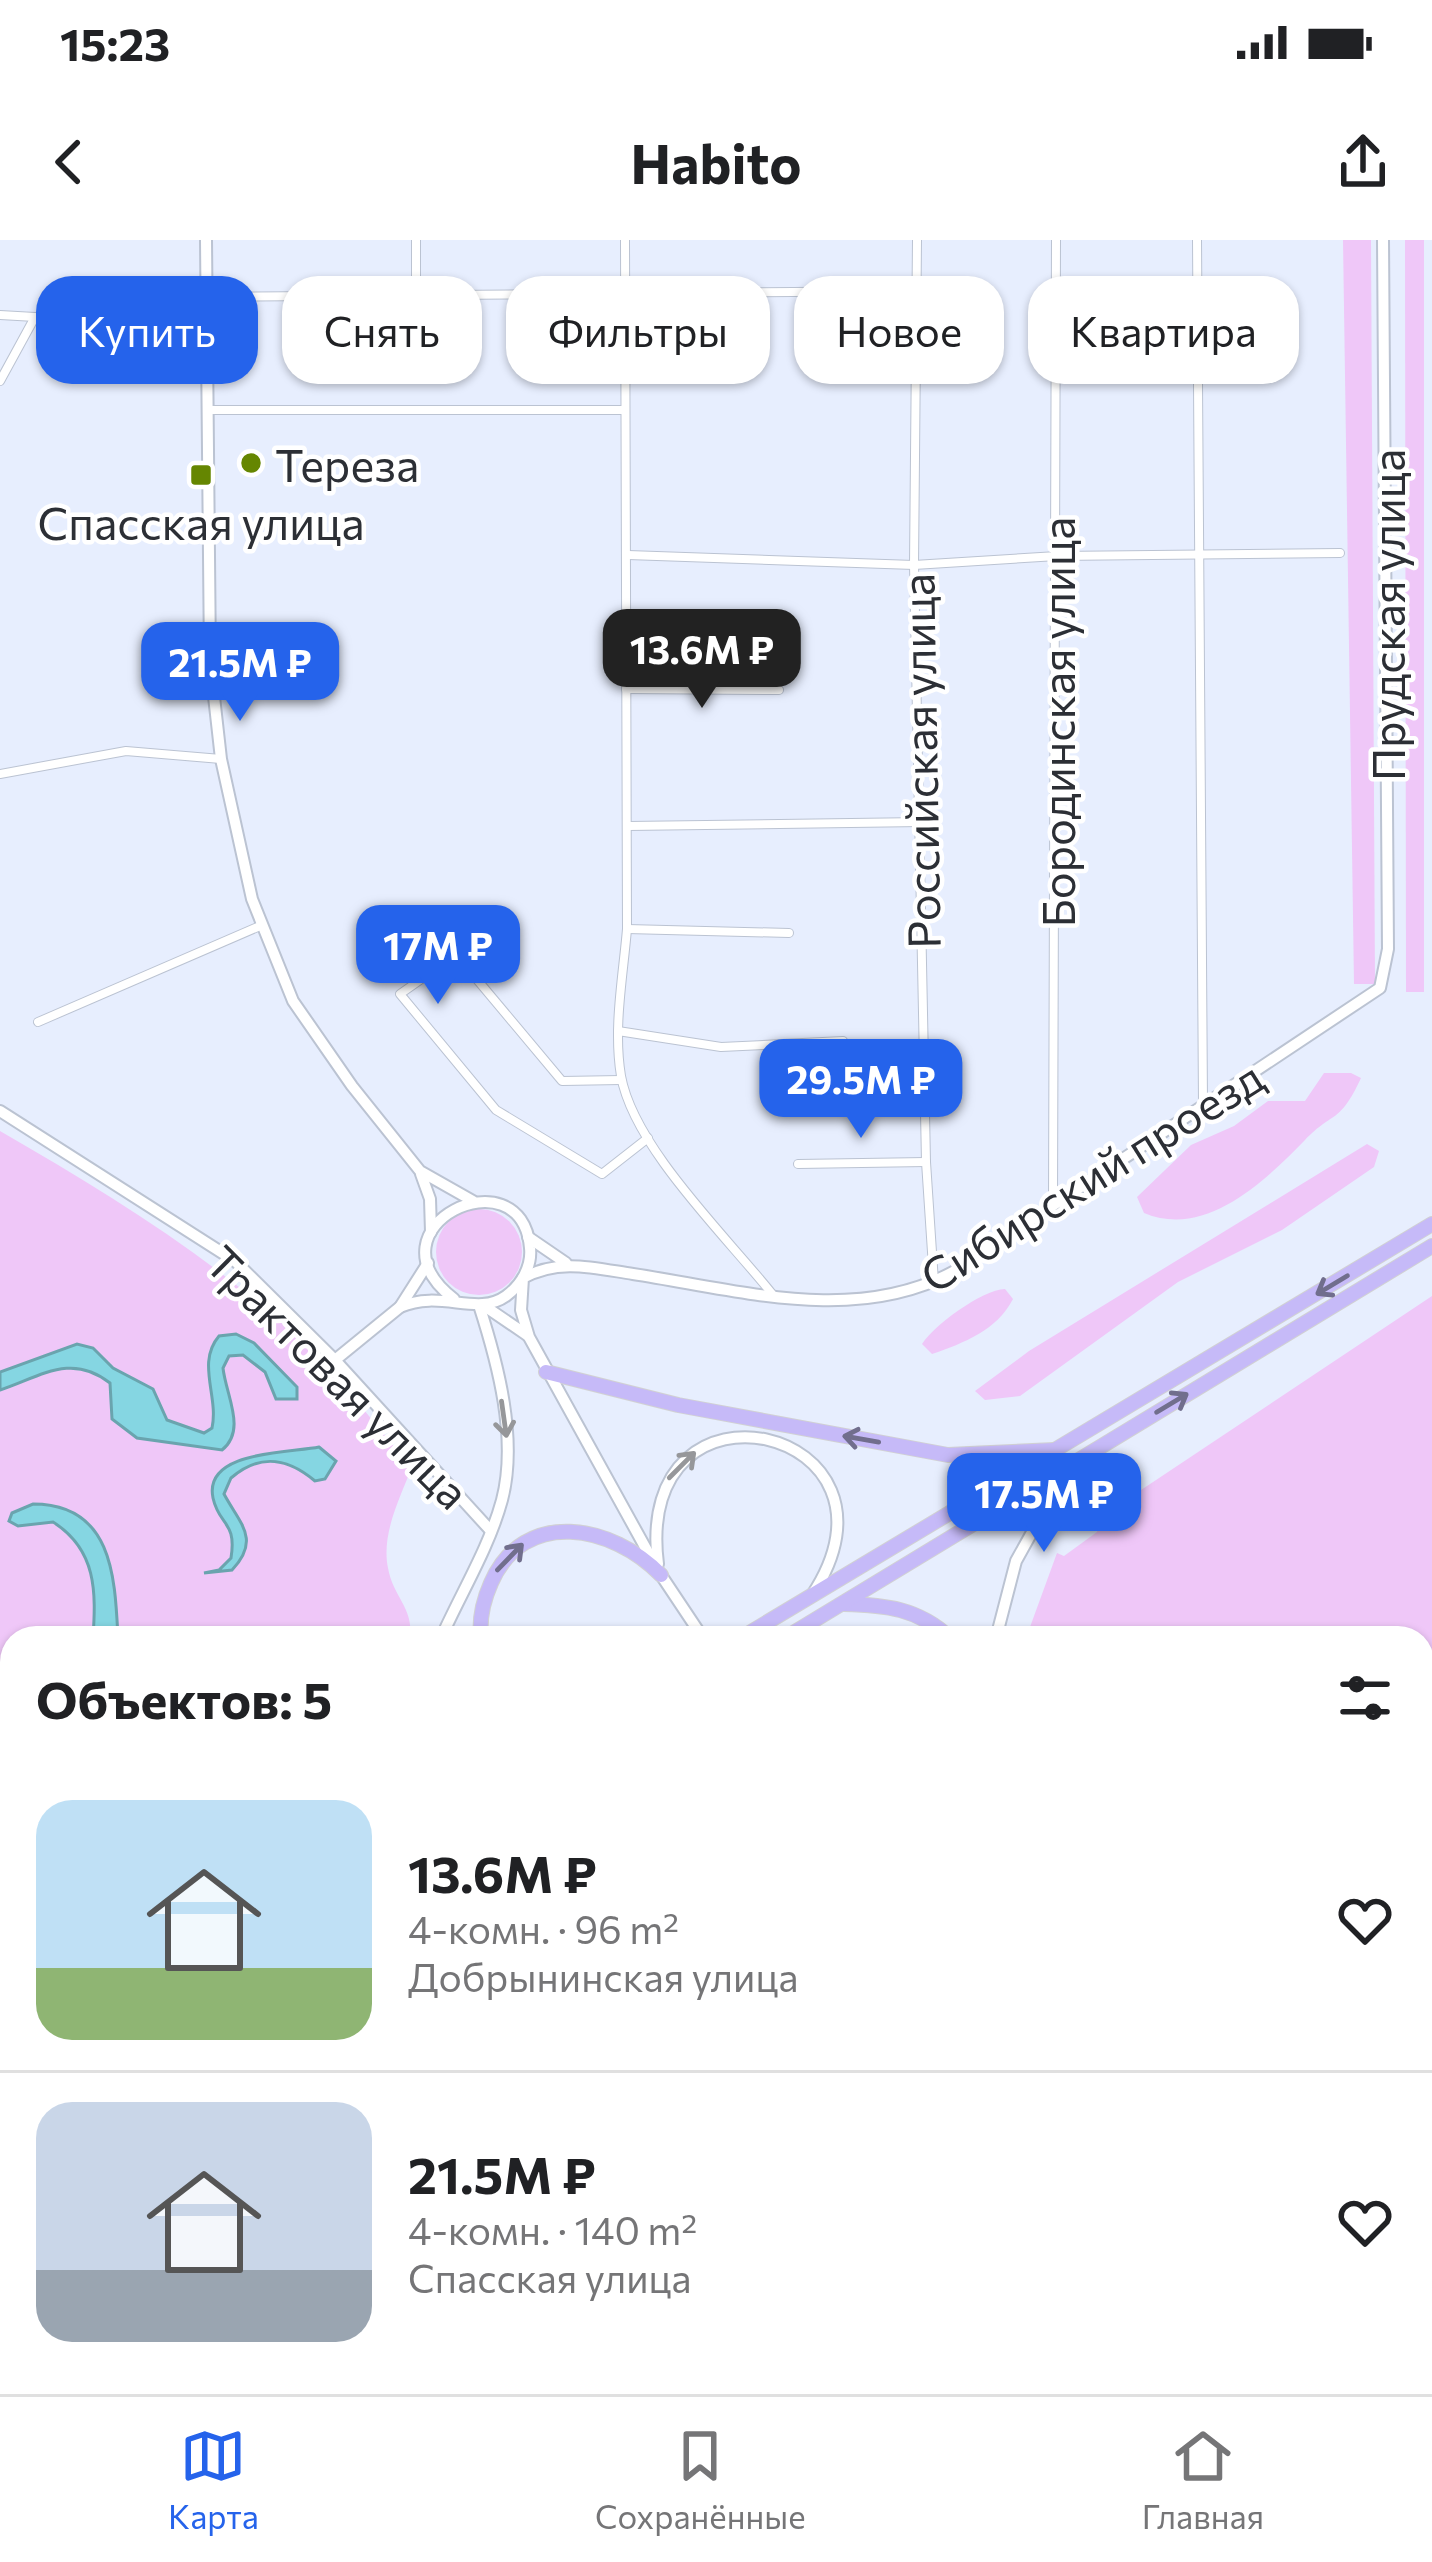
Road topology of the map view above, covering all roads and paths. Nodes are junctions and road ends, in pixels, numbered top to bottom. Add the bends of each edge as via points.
1 (206, 240) edge
2 (416, 240) edge
3 (625, 240) edge
4 (917, 240) edge
5 (1056, 240) edge
6 (1197, 240) edge
7 (1384, 240) edge
8 (206, 276) edge
9 (416, 276) edge
10 (624, 276) edge
11 (918, 276) edge
12 (0, 315) edge
13 (35, 317) joint
14 (0, 380) edge
15 (209, 384) edge
16 (623, 384) edge
17 (917, 384) edge
18 (209, 410) junction
19 (623, 410) junction
20 (1340, 554) dead end
21 (628, 555) junction
22 (1202, 555) junction
23 (1057, 556) junction
24 (914, 565) junction
25 (626, 688) junction
26 (778, 690) dead end
27 (221, 759) junction
28 (0, 774) edge
29 (922, 823) junction
30 (628, 826) junction
31 (260, 926) junction
32 (627, 929) junction
33 (789, 934) dead end
34 (1380, 988) joint
35 (38, 1022) dead end
36 (618, 1031) junction
37 (844, 1041) dead end
38 (621, 1081) junction
39 (1203, 1103) junction
40 (0, 1111) edge
41 (648, 1138) junction
42 (926, 1162) junction
43 (798, 1164) dead end
44 (419, 1171) junction
45 (473, 1201) junction
46 (1053, 1204) junction
47 (1432, 1224) edge
48 (431, 1232) junction
49 (528, 1237) junction
50 (1432, 1246) edge
51 (428, 1263) junction
52 (568, 1264) junction
53 (524, 1278) junction
54 (934, 1282) junction
55 (773, 1295) junction
56 (454, 1299) junction
57 (481, 1305) junction
58 (400, 1307) junction
59 (530, 1337) junction
60 (335, 1360) junction
61 (546, 1372) junction
62 (1060, 1450) junction
63 (1070, 1464) junction
64 (491, 1531) junction
65 (660, 1574) junction
66 (807, 1603) junction
67 (844, 1604) junction
68 (447, 1626) edge
69 (482, 1626) edge
70 (695, 1626) edge
71 (764, 1626) edge
72 (806, 1626) edge
73 (936, 1626) edge
74 (999, 1626) edge

1 - 8 street
2 - 9 street
3 - 10 street
4 - 11 street, Российская улица
5 - 23 street, Бородинская улица
6 - 22 street
7 - 34 street, Прудская улица via 1388,949
12 - 13 street
13 - 14 street
15 - 18 street
16 - 19 street
17 - 24 street, Российская улица
18 - 19 street
18 - 27 street via 210,661
19 - 21 street
20 - 22 street
21 - 24 street
21 - 25 street
22 - 23 street
22 - 39 street
23 - 24 street
23 - 46 street, Бородинская улица
24 - 29 street, Российская улица
25 - 26 street
25 - 30 street
27 - 28 street via 127,751
27 - 31 street
29 - 30 street
29 - 42 street, Российская улица
30 - 32 street
31 - 35 street
31 - 44 street via 293,1001
32 - 33 street
32 - 36 street
34 - 39 street, Сибирский проезд
36 - 37 street via 721,1047
36 - 38 street
38 - 41 street
38 - 41 street via 562,1081 459,958 400,994 496,1110 602,1174
39 - 46 street, Сибирский проезд
40 - 60 street, Трактовая улица via 235,1261
41 - 55 street
42 - 43 street
42 - 54 street, Российская улица
44 - 45 street
44 - 48 street
45 - 48 street via 448,1211
45 - 49 street via 507,1210
46 - 54 street, Сибирский проезд
47 -> 62 highway
48 - 51 street
49 - 52 street, Сибирский проезд
49 - 53 street
63 -> 50 highway
51 - 56 street
51 - 58 street
52 - 53 street, Сибирский проезд
52 - 55 street, Сибирский проезд
53 - 57 street via 504,1298
53 - 59 street via 521,1310
54 - 55 street, Сибирский проезд via 873,1301
56 - 57 street
56 - 58 street
57 - 59 street
57 -> 64 street via 507,1445
58 - 60 street
59 - 61 street
60 - 64 street, Трактовая улица
62 -> 61 highway via 948,1455
61 - 65 street
62 - 66 highway
63 - 67 highway
63 - 74 street via 1016,1562
64 - 68 street
65 -> 66 street via 654,1531 669,1476 706,1445 762,1436 811,1461 839,1507 834,1554
69 -> 65 highway via 494,1576 513,1549 546,1533 609,1539
65 - 70 street
66 - 71 highway
67 - 72 highway
67 - 73 highway via 899,1608

